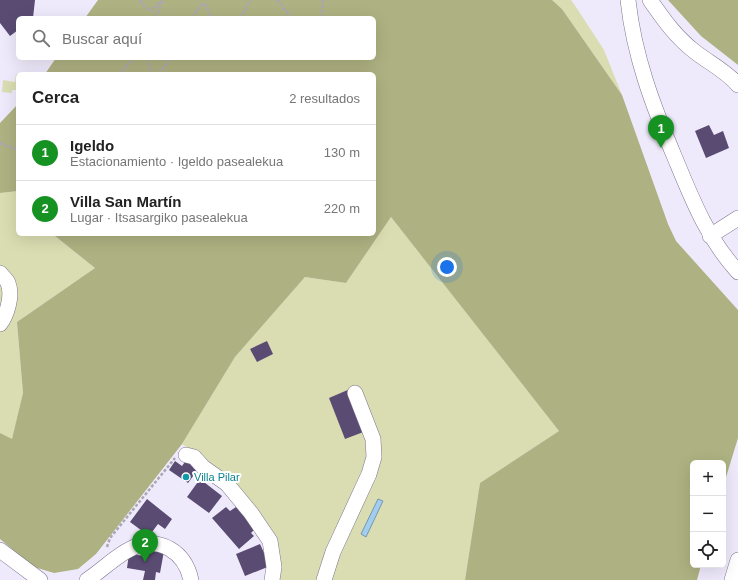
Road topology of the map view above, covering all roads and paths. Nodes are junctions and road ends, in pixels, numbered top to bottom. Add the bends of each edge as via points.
1 (141, 0) edge
2 (162, 0) edge
3 (251, 0) edge
4 (277, 0) edge
5 (323, 0) edge
6 (628, 0) edge
7 (650, 0) edge
8 (157, 16) edge
9 (193, 16) edge
10 (211, 16) edge
11 (241, 16) edge
12 (290, 16) edge
13 (321, 16) edge
14 (132, 60) edge
15 (148, 60) edge
16 (169, 60) edge
17 (121, 72) edge
18 (151, 72) edge
19 (160, 72) edge
20 (738, 85) edge
21 (0, 143) edge
22 (16, 149) edge
23 (738, 218) edge
24 (710, 236) junction
25 (737, 268) edge
26 (0, 273) edge
27 (0, 324) edge
28 (355, 393) dead end
29 (186, 455) joint
30 (0, 550) edge
31 (738, 560) edge
32 (110, 561) junction
33 (95, 578) edge
34 (40, 580) edge
35 (192, 580) edge
36 (272, 580) edge
37 (324, 580) edge
38 (732, 580) edge

1 - 2 path via 141,3 151,11
2 - 8 path
3 - 11 path
4 - 12 path
5 - 13 path
6 - 24 street via 637,55 658,117 699,216
7 - 20 street via 673,32 696,52 727,73
9 - 10 path via 200,5 204,4
14 - 17 path
15 - 18 path
16 - 19 path
21 - 22 path
23 - 24 street
24 - 25 street
26 - 27 street via 8,283 9,295 7,310
28 - 37 street via 373,439 374,457 369,474 333,552
29 - 32 path via 173,459 110,538 106,551
29 - 36 street via 194,457 203,467 227,484 255,518 270,541 274,567
30 - 34 street
31 - 38 street
32 - 33 street
32 - 35 street via 129,549 146,543 165,546 180,554

